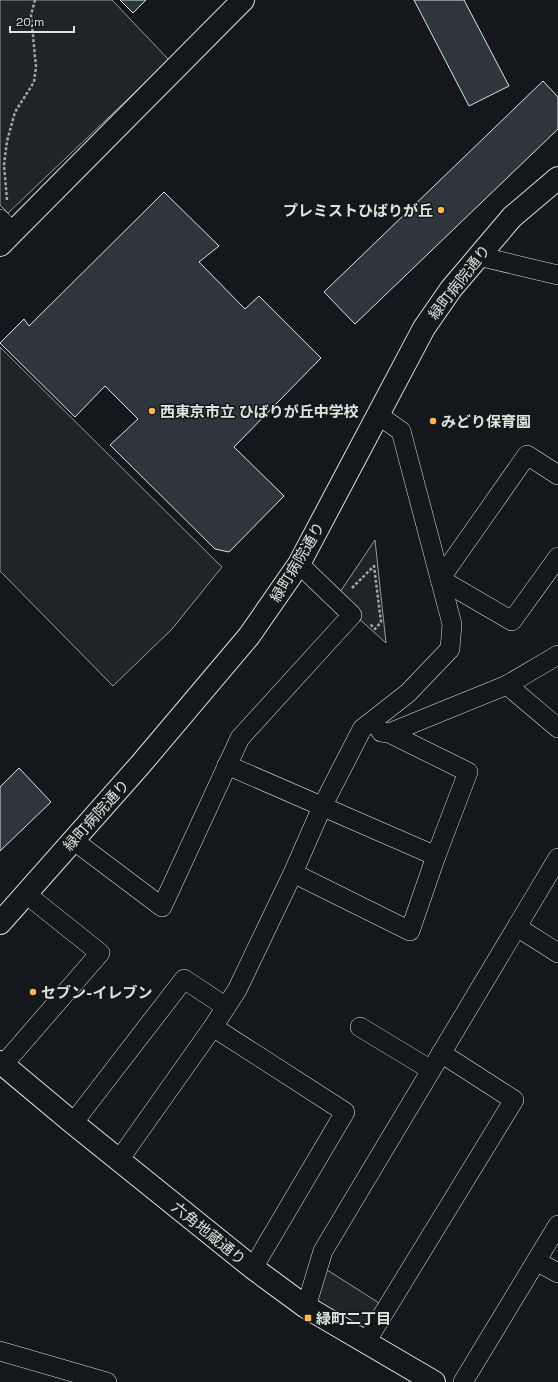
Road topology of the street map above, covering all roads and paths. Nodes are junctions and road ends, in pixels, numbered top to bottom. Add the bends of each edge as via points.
1 (35, 0) edge
2 (243, 0) edge
3 (558, 178) edge
4 (4, 232) edge
5 (478, 256) junction
6 (558, 275) edge
7 (378, 415) junction
8 (558, 475) edge
9 (557, 562) edge
10 (299, 564) junction
11 (440, 579) junction
12 (558, 655) edge
13 (507, 685) junction
14 (558, 728) edge
15 (362, 729) junction
16 (389, 733) junction
17 (227, 766) junction
18 (322, 807) junction
19 (73, 840) junction
20 (436, 856) junction
21 (558, 858) edge
22 (293, 873) junction
23 (26, 894) junction
24 (0, 923) edge
25 (517, 927) junction
26 (558, 953) edge
27 (226, 1007) junction
28 (360, 1026) dead end
29 (213, 1027) junction
30 (441, 1053) junction
31 (1, 1064) edge
32 (431, 1070) junction
33 (73, 1123) junction
34 (119, 1160) junction
35 (558, 1225) edge
36 (536, 1261) junction
37 (253, 1268) junction
38 (558, 1273) edge
39 (306, 1307) junction
40 (366, 1342) junction
41 (2, 1355) edge
42 (96, 1380) edge
43 (434, 1382) edge
44 (462, 1382) edge

1 - 4 path via 31,15 36,54 34,82 15,112 7,140 4,166 8,213
2 - 4 street
3 - 5 street, 緑町病院通り via 512,217
5 - 6 street
5 - 7 street, 緑町病院通り via 424,328
7 - 10 street, 緑町病院通り
7 - 11 street via 401,432
8 - 11 street via 527,455
9 - 11 street via 512,621
10 - 17 street via 352,615 240,738
10 - 19 street, 緑町病院通り via 249,636
11 - 15 street via 452,624 450,649 408,693
12 - 13 street
13 - 14 street
13 - 16 street
15 - 16 street
15 - 18 street
16 - 20 street via 468,772
17 - 18 street
17 - 19 street via 162,907
18 - 20 street
18 - 22 street
19 - 23 street, 緑町病院通り
20 - 22 street via 410,931
21 - 25 street
22 - 27 street via 237,990
23 - 24 street, 緑町病院通り
23 - 31 street via 100,953
25 - 26 street
25 - 30 street
27 - 29 street
27 - 33 street via 184,979
28 - 32 street
29 - 34 street
29 - 37 street via 345,1112
30 - 32 street
30 - 40 street via 514,1100
31 - 33 street, 六角地蔵通り
32 - 39 street via 323,1251
33 - 34 street, 六角地蔵通り
34 - 37 street, 六角地蔵通り
35 - 36 street
36 - 38 street
36 - 44 street
37 - 39 street, 六角地蔵通り
39 - 40 street, 六角地蔵通り
40 - 43 street, 六角地蔵通り
41 - 42 street

